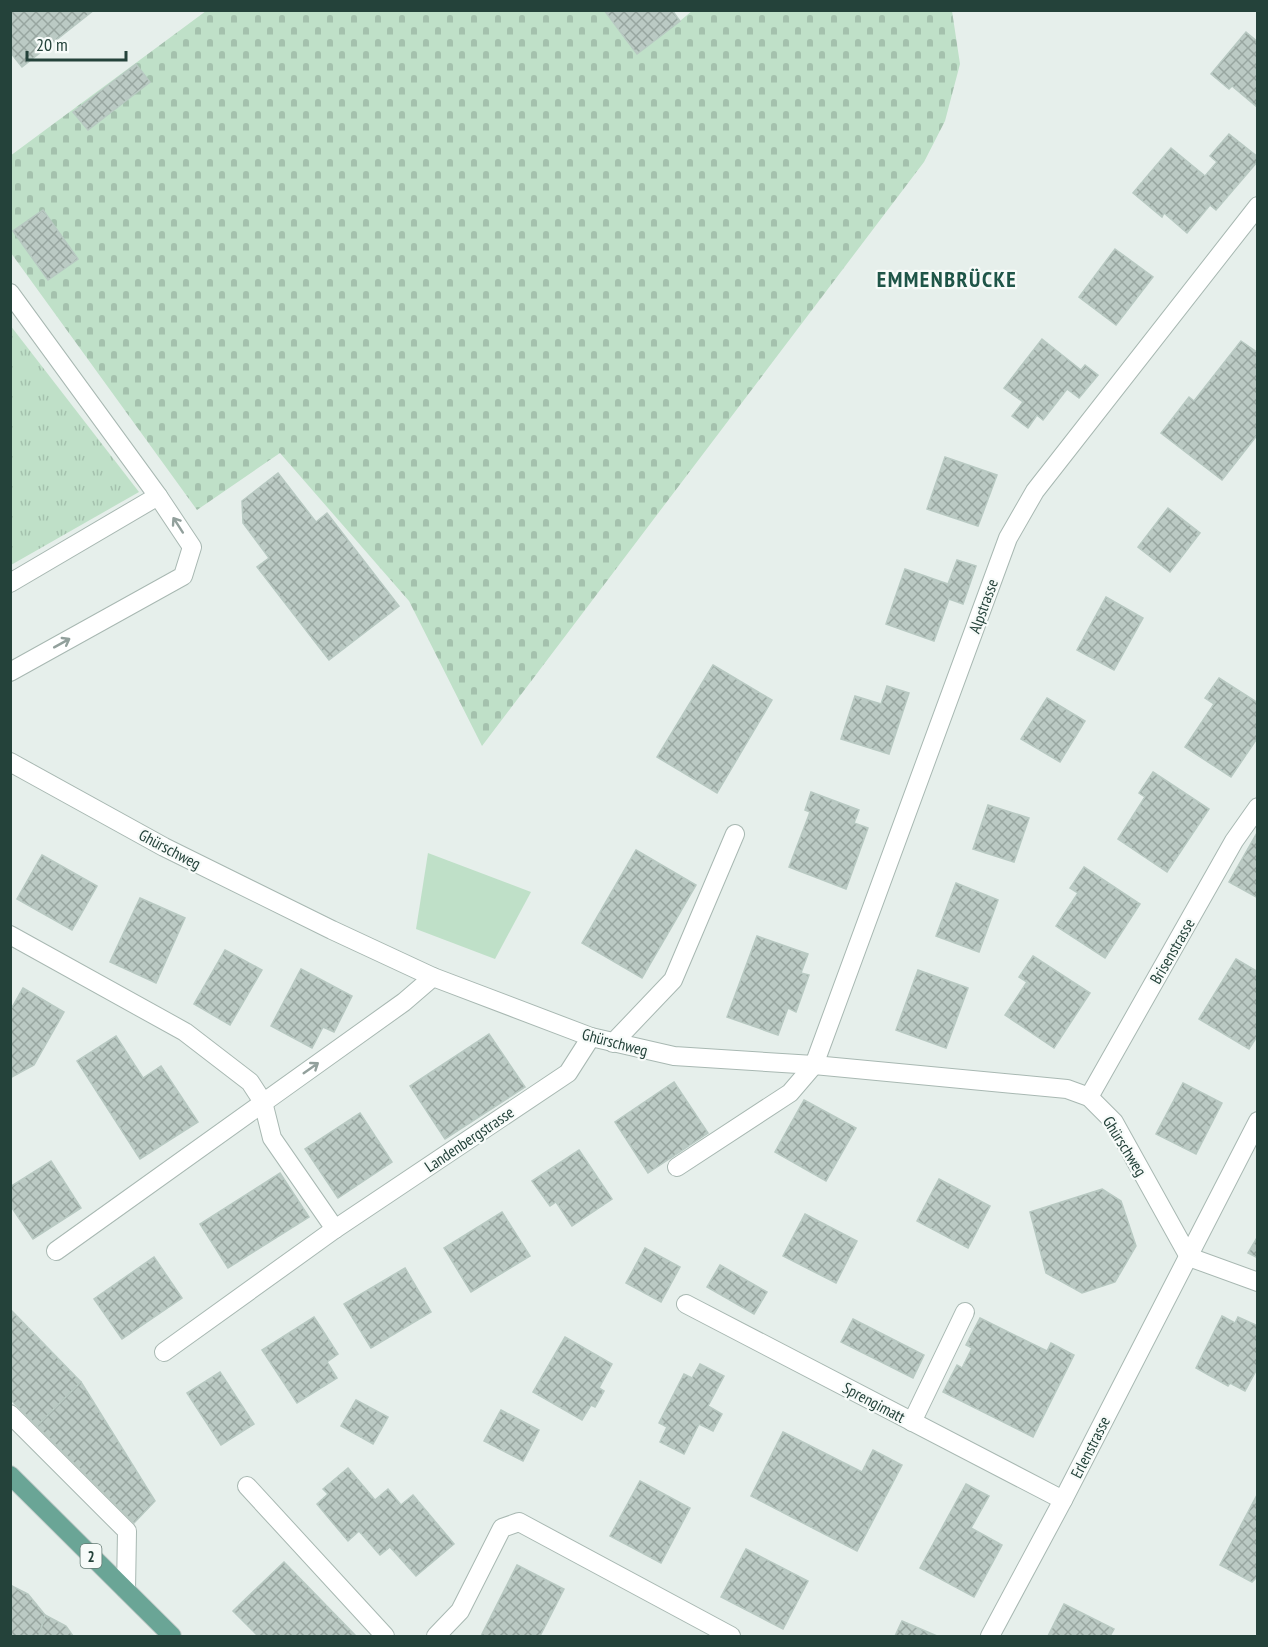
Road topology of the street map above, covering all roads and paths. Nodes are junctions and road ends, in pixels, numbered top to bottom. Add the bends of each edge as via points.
1 (1257, 206) edge
2 (10, 293) edge
3 (158, 495) junction
4 (10, 583) edge
5 (10, 672) edge
6 (10, 762) edge
7 (1257, 807) edge
8 (735, 834) dead end
9 (10, 935) edge
10 (433, 977) junction
11 (591, 1037) junction
12 (613, 1042) junction
13 (814, 1065) junction
14 (1089, 1097) junction
15 (263, 1102) junction
16 (1257, 1121) edge
17 (677, 1167) dead end
18 (335, 1229) junction
19 (56, 1251) dead end
20 (1189, 1257) junction
21 (1257, 1282) edge
22 (686, 1304) dead end
23 (965, 1312) dead end
24 (164, 1352) dead end
25 (10, 1414) edge
26 (912, 1422) junction
27 (10, 1475) edge
28 (247, 1486) dead end
29 (1063, 1500) junction
30 (126, 1590) junction
31 (172, 1636) edge
32 (385, 1636) edge
33 (436, 1636) edge
34 (731, 1636) edge
35 (990, 1636) edge

1 - 13 street, Alpstrasse via 1035,491 1008,538
2 - 3 street
3 - 4 street
5 -> 3 street via 183,576 192,547
6 - 10 street, Ghürschweg via 164,847
7 - 14 street, Brisenstrasse
8 - 12 street via 673,980
9 - 15 street via 185,1032 250,1082
10 - 11 street, Ghürschweg
15 -> 10 street
11 - 12 street, Ghürschweg
11 - 18 street, Landenbergstrasse via 568,1073
12 - 13 street, Ghürschweg via 674,1056
13 - 14 street, Ghürschweg via 1067,1089
13 - 17 street via 790,1093
14 - 20 street, Ghürschweg via 1114,1122
15 - 18 street via 272,1138
15 - 19 street
16 - 20 street, Erlenstrasse
18 - 24 street, Landenbergstrasse
20 - 21 street
20 - 29 street, Erlenstrasse
22 - 26 street, Sprengimatt
23 - 26 street
25 - 30 street via 127,1531
26 - 29 street, Sprengimatt
27 - 30 main road, 2
28 - 32 street
29 - 35 street, Erlenstrasse
30 - 31 main road, 2
33 - 34 street via 460,1611 502,1528 519,1522

